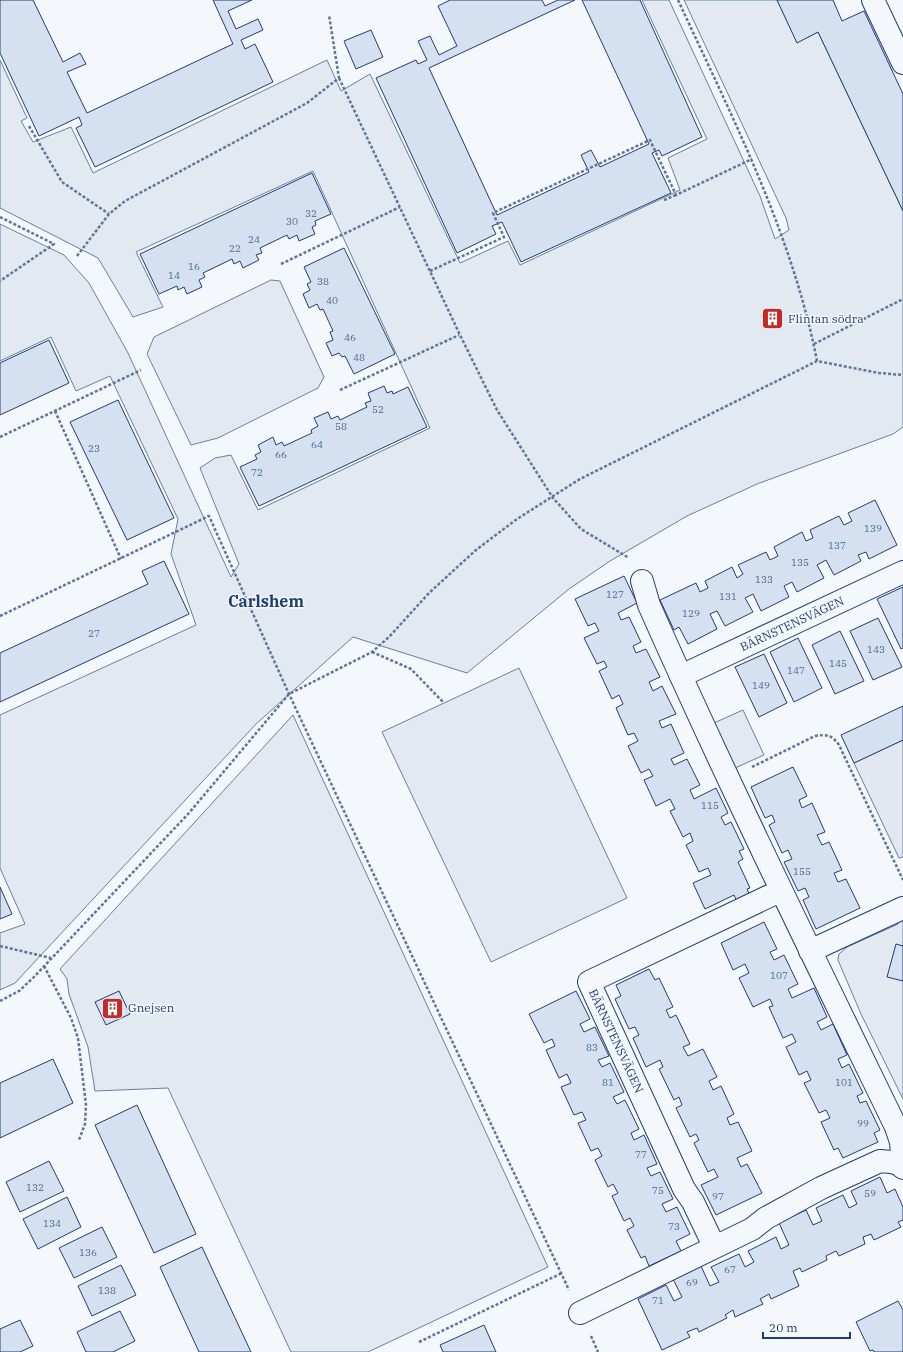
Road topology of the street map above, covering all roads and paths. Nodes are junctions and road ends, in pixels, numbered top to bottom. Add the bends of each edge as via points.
1 (678, 0) edge
2 (873, 0) edge
3 (329, 15) dead end
4 (903, 63) edge
5 (339, 78) junction
6 (29, 126) dead end
7 (752, 160) junction
8 (676, 195) junction
9 (664, 200) dead end
10 (400, 207) junction
11 (109, 214) junction
12 (0, 217) edge
13 (77, 256) dead end
14 (281, 264) dead end
15 (430, 271) junction
16 (0, 282) edge
17 (903, 299) edge
18 (460, 335) junction
19 (814, 344) junction
20 (817, 361) junction
21 (141, 370) dead end
22 (903, 375) edge
23 (340, 390) dead end
24 (55, 411) junction
25 (0, 437) edge
26 (552, 498) junction
27 (122, 559) junction
28 (903, 572) edge
29 (642, 581) joint
30 (0, 616) edge
31 (372, 652) junction
32 (681, 676) junction
33 (289, 694) junction
34 (444, 703) dead end
35 (728, 778) junction
36 (903, 880) edge
37 (780, 891) junction
38 (903, 908) edge
39 (0, 946) edge
40 (810, 951) junction
41 (51, 958) junction
42 (44, 966) junction
43 (0, 1001) edge
44 (78, 1140) dead end
45 (903, 1167) edge
46 (714, 1246) junction
47 (562, 1273) junction
48 (580, 1313) junction
49 (420, 1342) dead end
50 (598, 1352) edge

1 - 7 path
2 - 4 street
3 - 5 path
5 - 10 path
5 - 11 path via 307,103 124,201
6 - 11 path via 62,182
7 - 8 path
7 - 19 path via 787,251
8 - 9 path
8 - 15 path via 650,140 493,213 504,236
10 - 14 path
10 - 15 path
11 - 13 path
12 - 16 path via 54,244
15 - 18 path
17 - 19 path
18 - 23 path
18 - 26 path via 497,410
19 - 20 path
20 - 22 path
20 - 26 path via 580,479
21 - 24 path
24 - 25 path
24 - 27 path
26 - 29 path via 581,529 630,558
26 - 31 path via 517,519 476,550 429,593 389,638
27 - 30 path
27 - 33 path via 209,516
28 - 32 street, BÄRNSTENSVÄGEN
29 - 32 street via 649,605
31 - 33 path
31 - 34 path via 411,669
32 - 35 street
33 - 41 path via 189,813
33 - 47 path
35 - 36 path via 815,736 833,737
35 - 37 street
37 - 40 street
37 - 46 street, BÄRNSTENSVÄGEN via 589,982 684,1189
38 - 40 street
39 - 41 path
40 - 45 street via 896,1127 901,1142
41 - 42 path
42 - 43 path via 18,991
42 - 44 path via 71,1018 78,1038 86,1105 85,1124
45 - 46 street via 880,1161 821,1188 766,1218 752,1229
46 - 48 street
47 - 48 path
47 - 49 path
48 - 50 path

